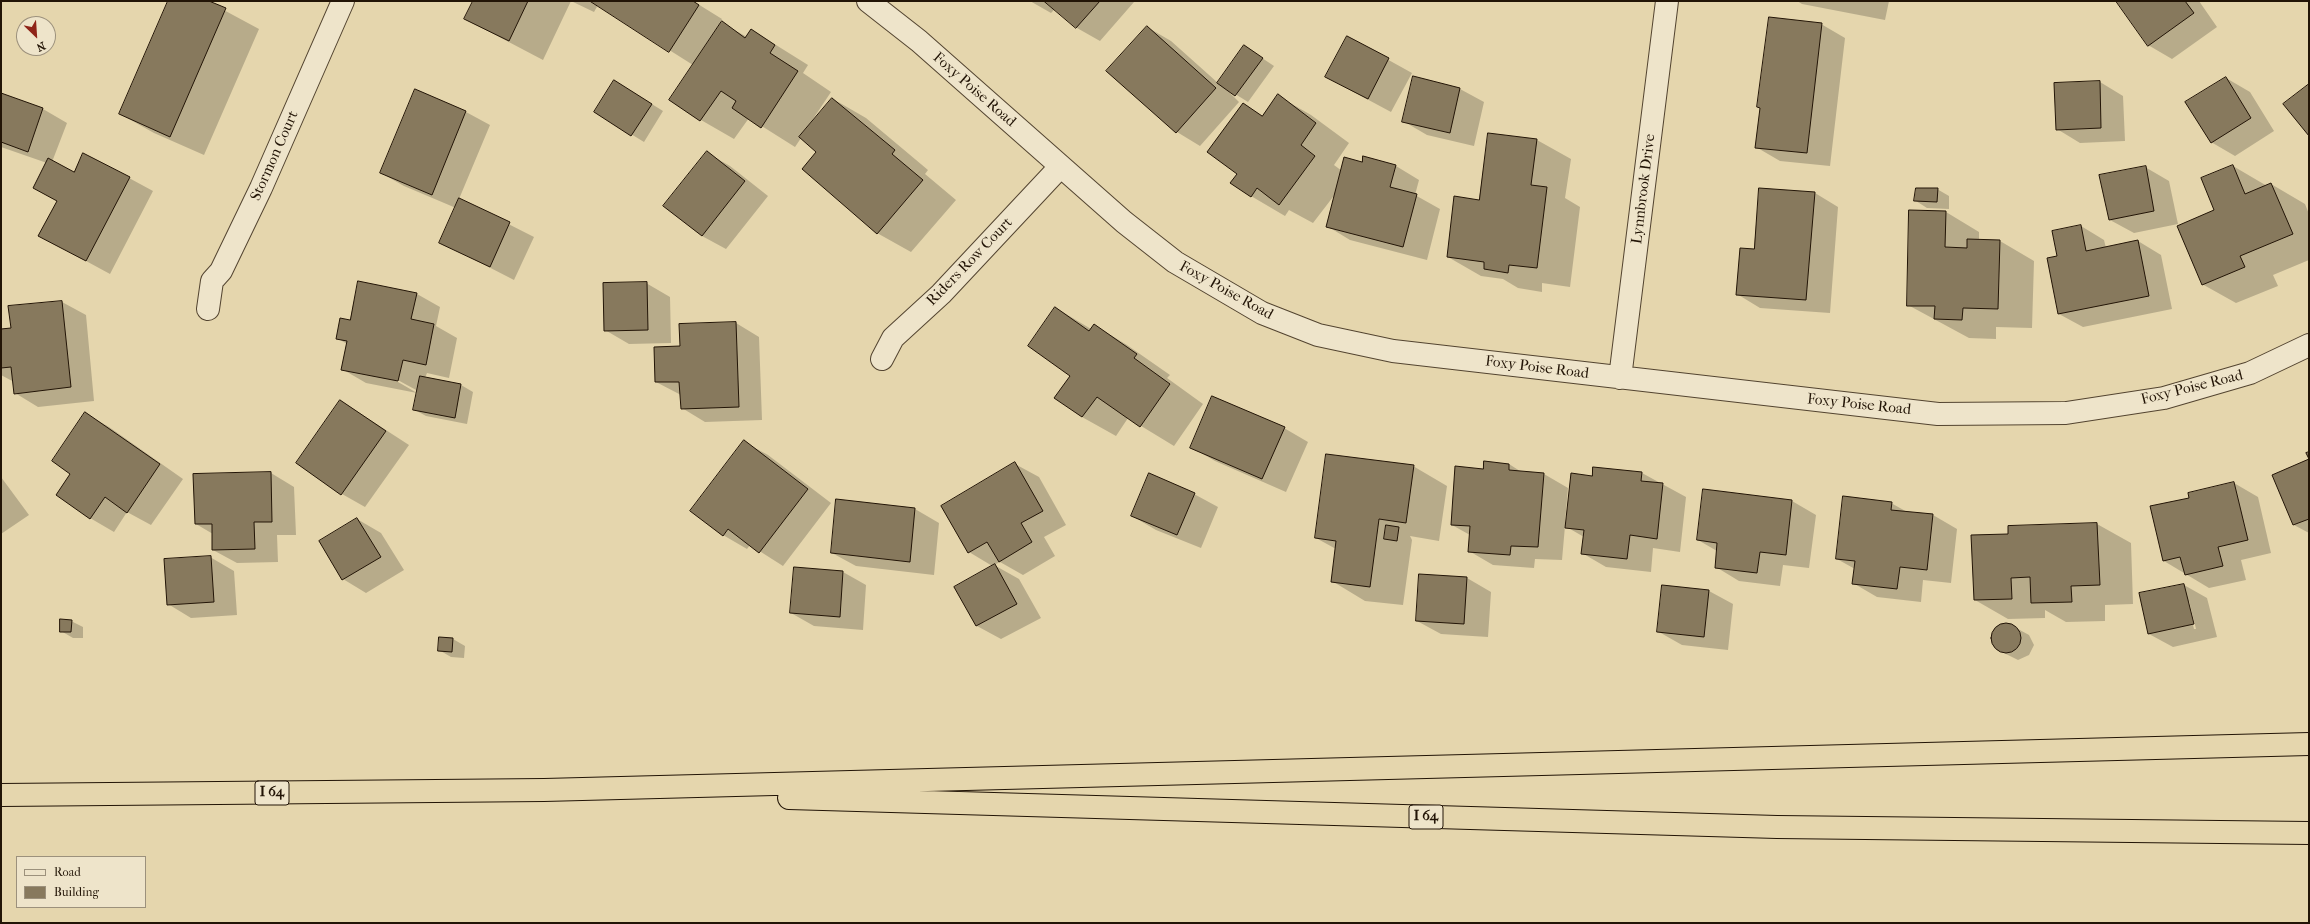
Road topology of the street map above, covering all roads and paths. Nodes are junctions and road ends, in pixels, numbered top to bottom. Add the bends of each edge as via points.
1 (343, 1) edge
2 (868, 1) edge
3 (1667, 1) edge
4 (1060, 166) junction
5 (208, 309) dead end
6 (2309, 345) edge
7 (882, 358) dead end
8 (1620, 378) junction
9 (2309, 745) edge
10 (544, 790) junction
11 (1, 795) edge
12 (2309, 833) edge

1 - 5 street, Stormon Court via 261,188 221,271 212,281
2 - 4 street, Foxy Poise Road via 919,41
3 - 8 street, Lynnbrook Drive
4 - 7 street, Riders Row Court via 941,294 893,338
4 - 8 street, Foxy Poise Road via 1175,262 1262,313 1318,335 1393,351
6 - 8 street, Foxy Poise Road via 2250,373 2164,398 2066,413 1938,414
9 - 10 highway
10 - 11 highway, I 64
10 - 12 highway, I 64 via 1776,827

